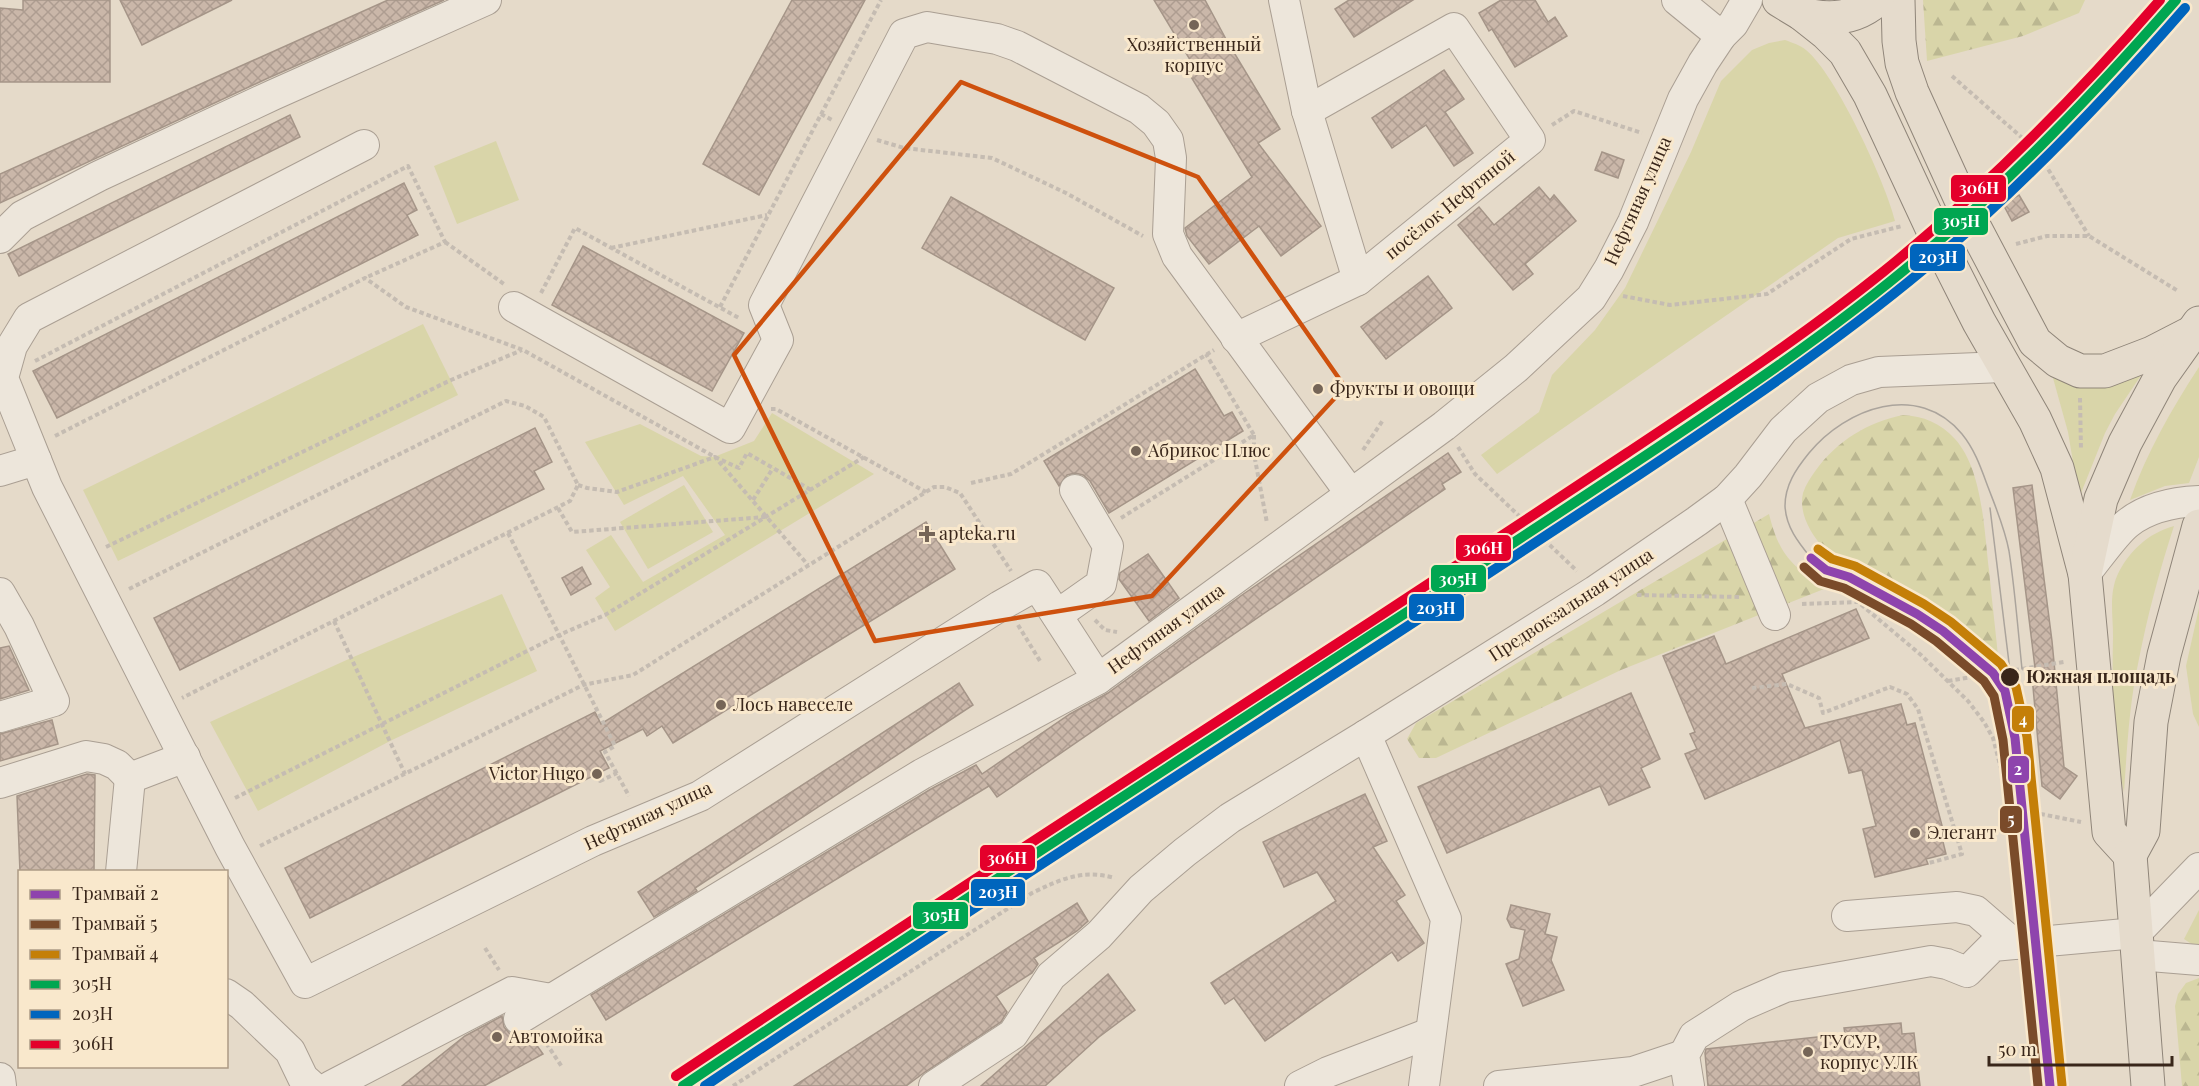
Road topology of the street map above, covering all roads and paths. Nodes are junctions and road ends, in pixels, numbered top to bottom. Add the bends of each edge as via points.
1 (486, 0) edge
2 (881, 0) edge
3 (1284, 0) edge
4 (1677, 0) edge
5 (1877, 0) edge
6 (1898, 0) edge
7 (1790, 7) edge
8 (1733, 20) edge
9 (1952, 76) dead end
10 (1307, 111) junction
11 (821, 114) junction
12 (853, 132) junction
13 (1648, 135) dead end
14 (1530, 140) junction
15 (364, 146) dead end
16 (768, 215) junction
17 (1903, 226) dead end
18 (2090, 236) junction
19 (0, 238) edge
20 (445, 242) junction
21 (2007, 247) dead end
22 (611, 248) junction
23 (1177, 256) junction
24 (365, 278) junction
25 (1358, 280) junction
26 (1596, 291) junction
27 (2178, 291) dead end
28 (521, 297) junction
29 (720, 307) junction
30 (746, 321) dead end
31 (2195, 328) edge
32 (1236, 338) junction
33 (523, 350) junction
34 (28, 364) dead end
35 (2003, 367) junction
36 (2080, 388) dead end
37 (776, 409) dead end
38 (48, 428) dead end
39 (1254, 435) junction
40 (2081, 453) dead end
41 (714, 457) junction
42 (864, 457) junction
43 (36, 460) junction
44 (773, 468) junction
45 (0, 471) edge
46 (1475, 474) dead end
47 (971, 483) dead end
48 (578, 485) junction
49 (811, 490) junction
50 (1075, 490) dead end
51 (926, 492) junction
52 (1351, 494) junction
53 (1727, 499) junction
54 (753, 500) junction
55 (2199, 501) edge
56 (558, 507) junction
57 (767, 516) junction
58 (1119, 519) dead end
59 (2199, 526) edge
60 (1267, 530) dead end
61 (508, 533) junction
62 (101, 551) dead end
63 (808, 565) junction
64 (1570, 565) dead end
65 (1019, 570) dead end
66 (1012, 573) junction
67 (2085, 574) junction
68 (1612, 579) junction
69 (1007, 592) junction
70 (0, 593) edge
71 (104, 602) junction
72 (1802, 604) dead end
73 (1771, 606) joint
74 (1067, 608) junction
75 (334, 621) junction
76 (10, 629) edge
77 (1125, 634) dead end
78 (559, 635) junction
79 (1040, 661) dead end
80 (2064, 662) dead end
81 (1098, 678) junction
82 (1947, 681) junction
83 (583, 685) junction
84 (1752, 688) dead end
85 (160, 709) junction
86 (0, 717) edge
87 (382, 724) junction
88 (1366, 735) junction
89 (185, 757) junction
90 (617, 773) junction
91 (405, 774) junction
92 (597, 774) dead end
93 (130, 778) junction
94 (0, 783) edge
95 (233, 799) dead end
96 (2011, 808) junction
97 (643, 820) junction
98 (2081, 822) dead end
99 (259, 846) dead end
100 (2130, 855) junction
101 (1929, 863) dead end
102 (2199, 868) edge
103 (121, 870) edge
104 (1141, 889) junction
105 (1846, 916) dead end
106 (2021, 944) junction
107 (2137, 944) junction
108 (2199, 960) edge
109 (228, 995) edge
110 (551, 999) junction
111 (519, 1019) dead end
112 (1430, 1034) junction
113 (1684, 1055) junction
114 (0, 1078) edge
115 (1, 1086) edge
116 (312, 1086) edge
117 (332, 1086) edge
118 (733, 1086) edge
119 (934, 1086) edge
120 (1299, 1086) edge
121 (1424, 1086) edge
122 (1499, 1086) edge
123 (1689, 1086) edge
124 (2043, 1086) edge
125 (2148, 1086) edge

1 - 19 street via 99,176 22,216
2 - 11 path
3 - 10 street
4 - 8 street
5 - 7 main road via 1857,13 1838,18 1820,19
6 - 31 main road via 1902,63 1912,92 1968,215 2035,342 2065,364 2080,370 2105,371 2152,353
7 - 8 street
7 - 35 main road via 1826,33 1858,73
8 - 26 street, Нефтяная улица via 1683,99 1633,222
9 - 18 path via 2037,151
10 - 14 street, посёлок Нефтяной via 1454,28
10 - 25 street
11 - 12 path
11 - 16 path
12 - 23 path via 904,148 992,158 1066,193
12 - 23 street via 904,34 927,27 1017,46 1139,109 1156,123 1168,140 1172,158 1168,234
12 - 28 street via 764,305 778,340 730,428
13 - 14 path via 1574,111
14 - 25 street, посёлок Нефтяной
15 - 43 street via 29,318 12,346 3,378
16 - 22 path
16 - 29 path
17 - 26 path via 1851,239 1767,294 1670,305
18 - 21 path via 2047,236
18 - 27 path
20 - 24 path
20 - 28 path
20 - 34 path via 408,166
22 - 28 path via 575,228
22 - 29 path
23 - 32 street
24 - 33 path via 406,308
24 - 38 path via 53,437
25 - 32 street, посёлок Нефтяной
26 - 52 street, Нефтяная улица via 1498,382
29 - 30 path
31 - 67 main road via 2155,387 2105,489
32 - 52 street
33 - 41 path
33 - 62 path via 451,380
35 - 53 street, Предвокзальная улица via 1880,372 1851,380 1818,398 1783,430
35 - 67 main road via 2035,420 2057,468
36 - 40 path
37 - 42 path
39 - 47 path via 1206,354 1011,474
39 - 58 path
39 - 60 path
41 - 44 path via 739,468 747,453
41 - 48 path via 617,492
41 - 54 path
42 - 49 path
42 - 51 path
43 - 45 street
43 - 71 street
44 - 49 path
44 - 54 path
46 - 64 path
48 - 56 path via 570,501
48 - 71 path via 544,417 506,401
49 - 57 path
50 - 74 street via 1108,546 1101,584
51 - 63 path
51 - 66 path via 945,487 960,493
52 - 81 street, Нефтяная улица
53 - 68 street, Предвокзальная улица
53 - 73 street
54 - 57 path
55 - 67 street via 2154,510 2127,524
56 - 57 path via 572,532
56 - 61 path
57 - 63 path
57 - 78 path via 605,615
59 - 100 main road via 2164,655 2151,722 2143,831
61 - 75 path
61 - 78 path
63 - 83 path via 633,675
65 - 66 path
66 - 69 path
67 - 100 main road via 2109,832
68 - 73 path via 1622,590 1634,595
68 - 88 street, Предвокзальная улица
69 - 74 street, Нефтяная улица via 1037,585
69 - 79 path
69 - 97 street, Нефтяная улица via 700,796
70 - 76 street
71 - 85 street
72 - 82 path via 1858,602
74 - 77 path via 1084,610 1105,630
74 - 81 street, Нефтяная улица
75 - 85 path
75 - 87 path
76 - 86 street via 54,701
78 - 83 path
78 - 87 path
80 - 82 path
81 - 110 street via 922,774
82 - 96 path via 1968,701 1993,738
83 - 90 path via 615,746 605,752
83 - 91 path
84 - 101 path via 1787,684 1819,698 1823,713 1890,687 1907,694 1918,709 1962,854
85 - 89 street
87 - 91 path
87 - 95 path
88 - 104 street, Предвокзальная улица via 1230,818
88 - 112 street via 1446,919
89 - 93 street
89 - 97 street, Нефтяная улица via 305,983
90 - 92 path via 600,781
90 - 97 path
91 - 99 path
93 - 94 street via 117,765 86,756
93 - 103 street
96 - 98 path
96 - 106 path via 2019,837
100 - 107 main road
102 - 107 street
104 - 118 path via 1116,879 1086,874 1041,888
104 - 119 street, Предвокзальная улица via 1099,935 1051,976 1013,1034
105 - 106 street via 1957,907 1976,911
106 - 107 street
106 - 113 street via 1993,946 1967,972 1931,961 1785,987 1741,1006 1694,1036
106 - 124 path
107 - 108 street
107 - 125 main road
109 - 116 street via 290,1051 303,1078
110 - 111 street
110 - 117 street via 512,992
112 - 120 street
112 - 121 street
113 - 122 street via 1633,1072
113 - 123 street
114 - 115 street

